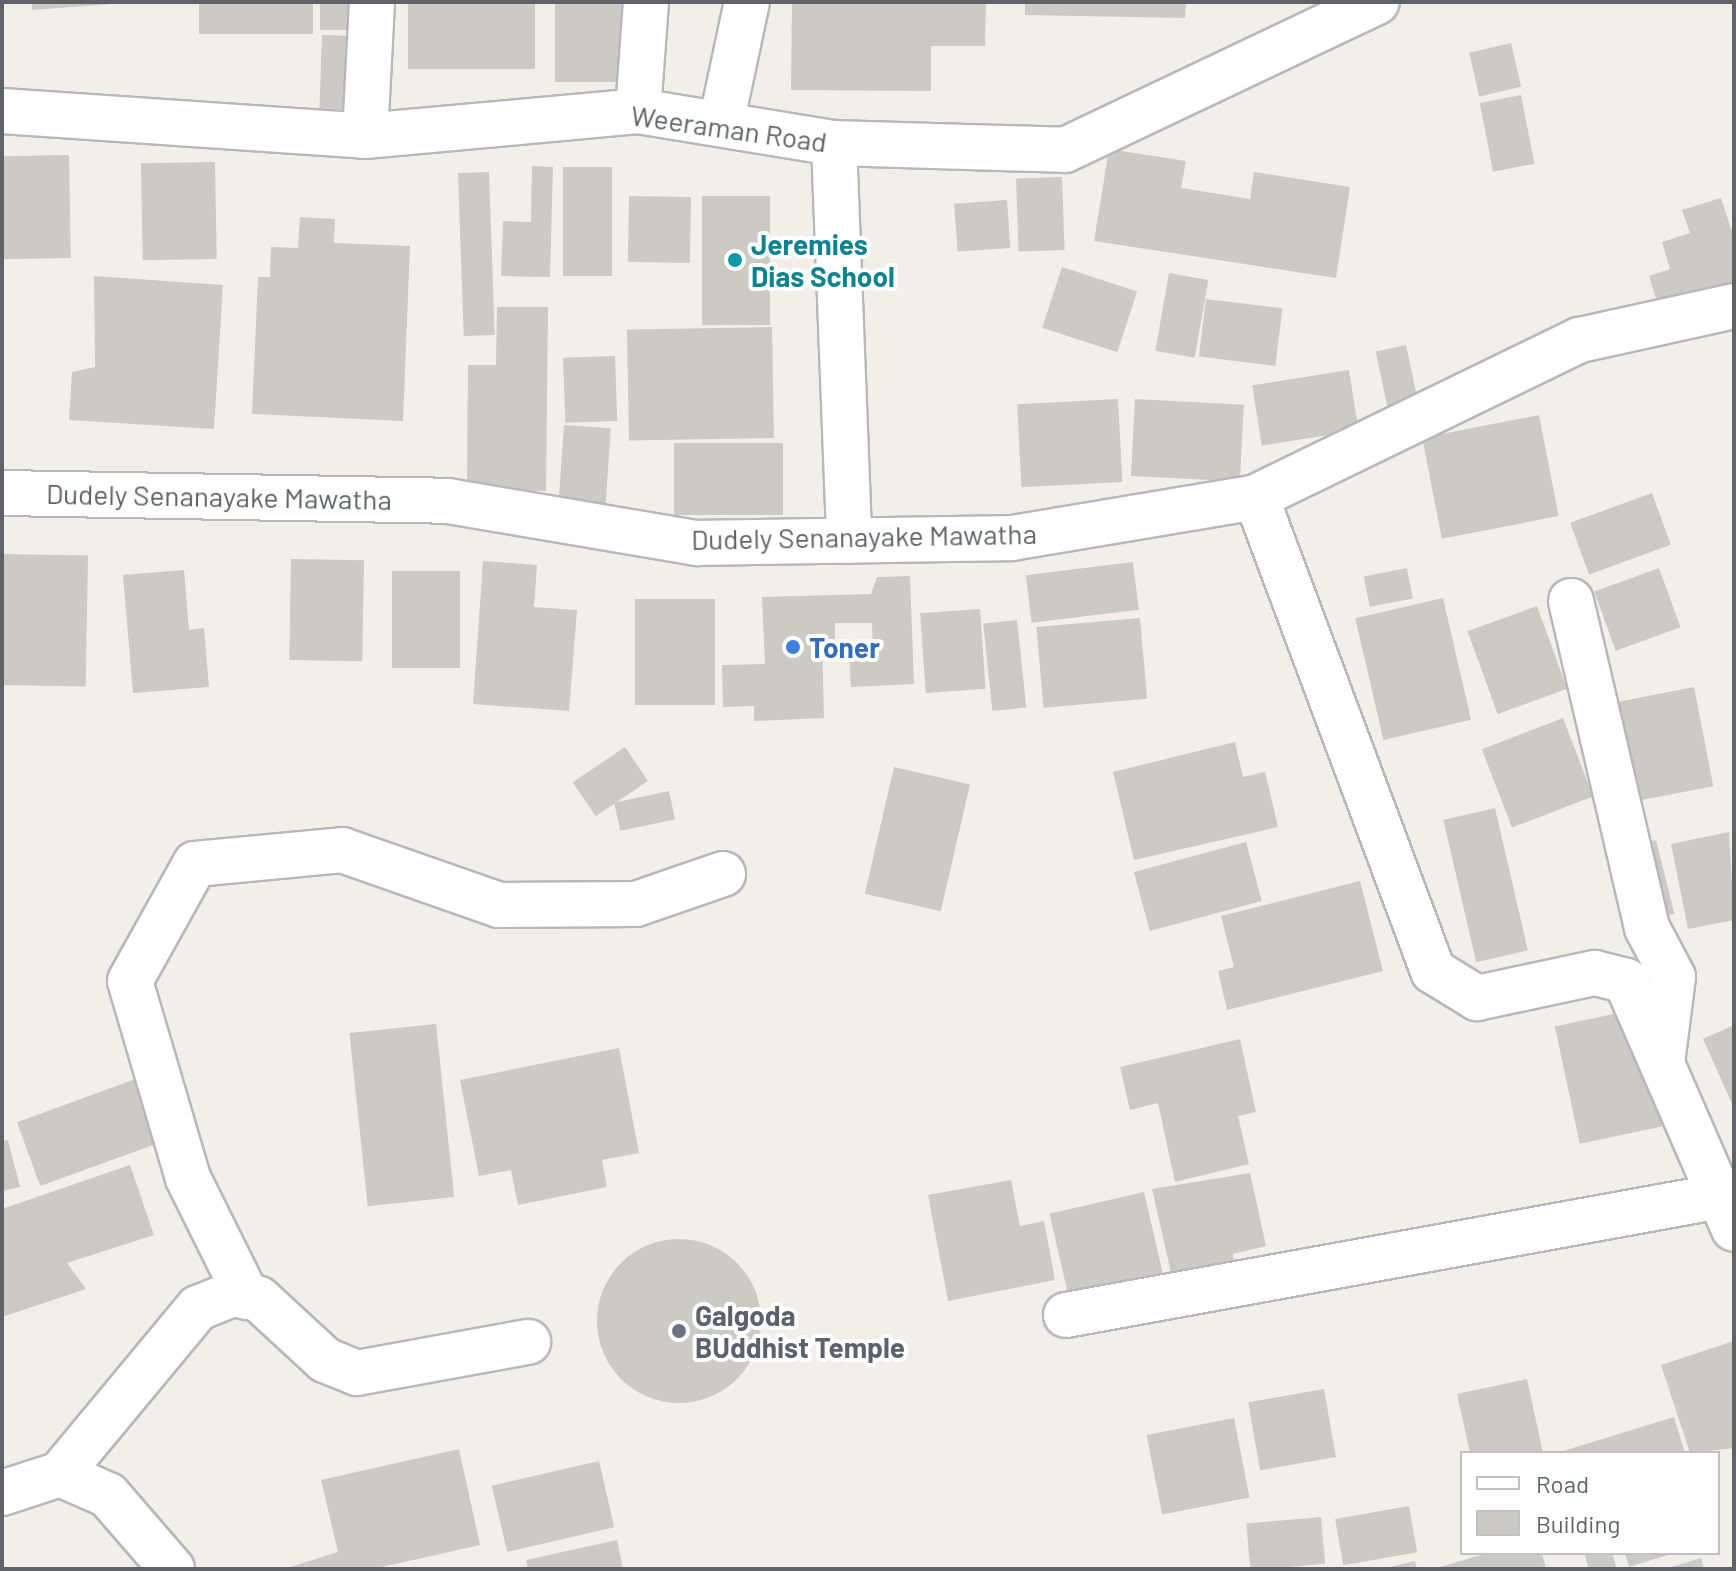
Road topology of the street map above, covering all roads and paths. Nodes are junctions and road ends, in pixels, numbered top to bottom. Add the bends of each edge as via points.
1 (372, 2) edge
2 (646, 2) edge
3 (747, 2) edge
4 (1377, 2) edge
5 (2, 111) edge
6 (638, 111) junction
7 (721, 124) junction
8 (365, 136) junction
9 (834, 143) junction
10 (1734, 306) edge
11 (2, 493) edge
12 (1256, 497) junction
13 (849, 541) junction
14 (1571, 601) dead end
15 (723, 874) dead end
16 (1662, 1067) junction
17 (1724, 1213) edge
18 (247, 1297) junction
19 (1066, 1315) dead end
20 (528, 1342) dead end
21 (60, 1474) junction
22 (2, 1493) edge
23 (172, 1569) edge

1 - 8 street
2 - 6 street
3 - 7 street
4 - 9 street, Weeraman Road via 1065,150
5 - 8 street, Weeraman Road
6 - 7 street, Weeraman Road
6 - 8 street, Weeraman Road
7 - 9 street, Weeraman Road
9 - 13 street
10 - 12 street, Dudely Senanayake Mawatha via 1580,340
11 - 13 street, Dudely Senanayake Mawatha via 448,501 697,543
12 - 13 street, Dudely Senanayake Mawatha via 1012,538
12 - 16 street via 1433,971 1477,998 1595,973 1626,981
14 - 16 street via 1647,928 1673,977
15 - 18 street via 636,904 499,905 342,850 195,864 130,981 188,1178
16 - 17 street
17 - 19 street
18 - 20 street via 259,1299 325,1360 357,1373
18 - 21 street via 232,1294 198,1308
21 - 22 street
21 - 23 street via 108,1495

